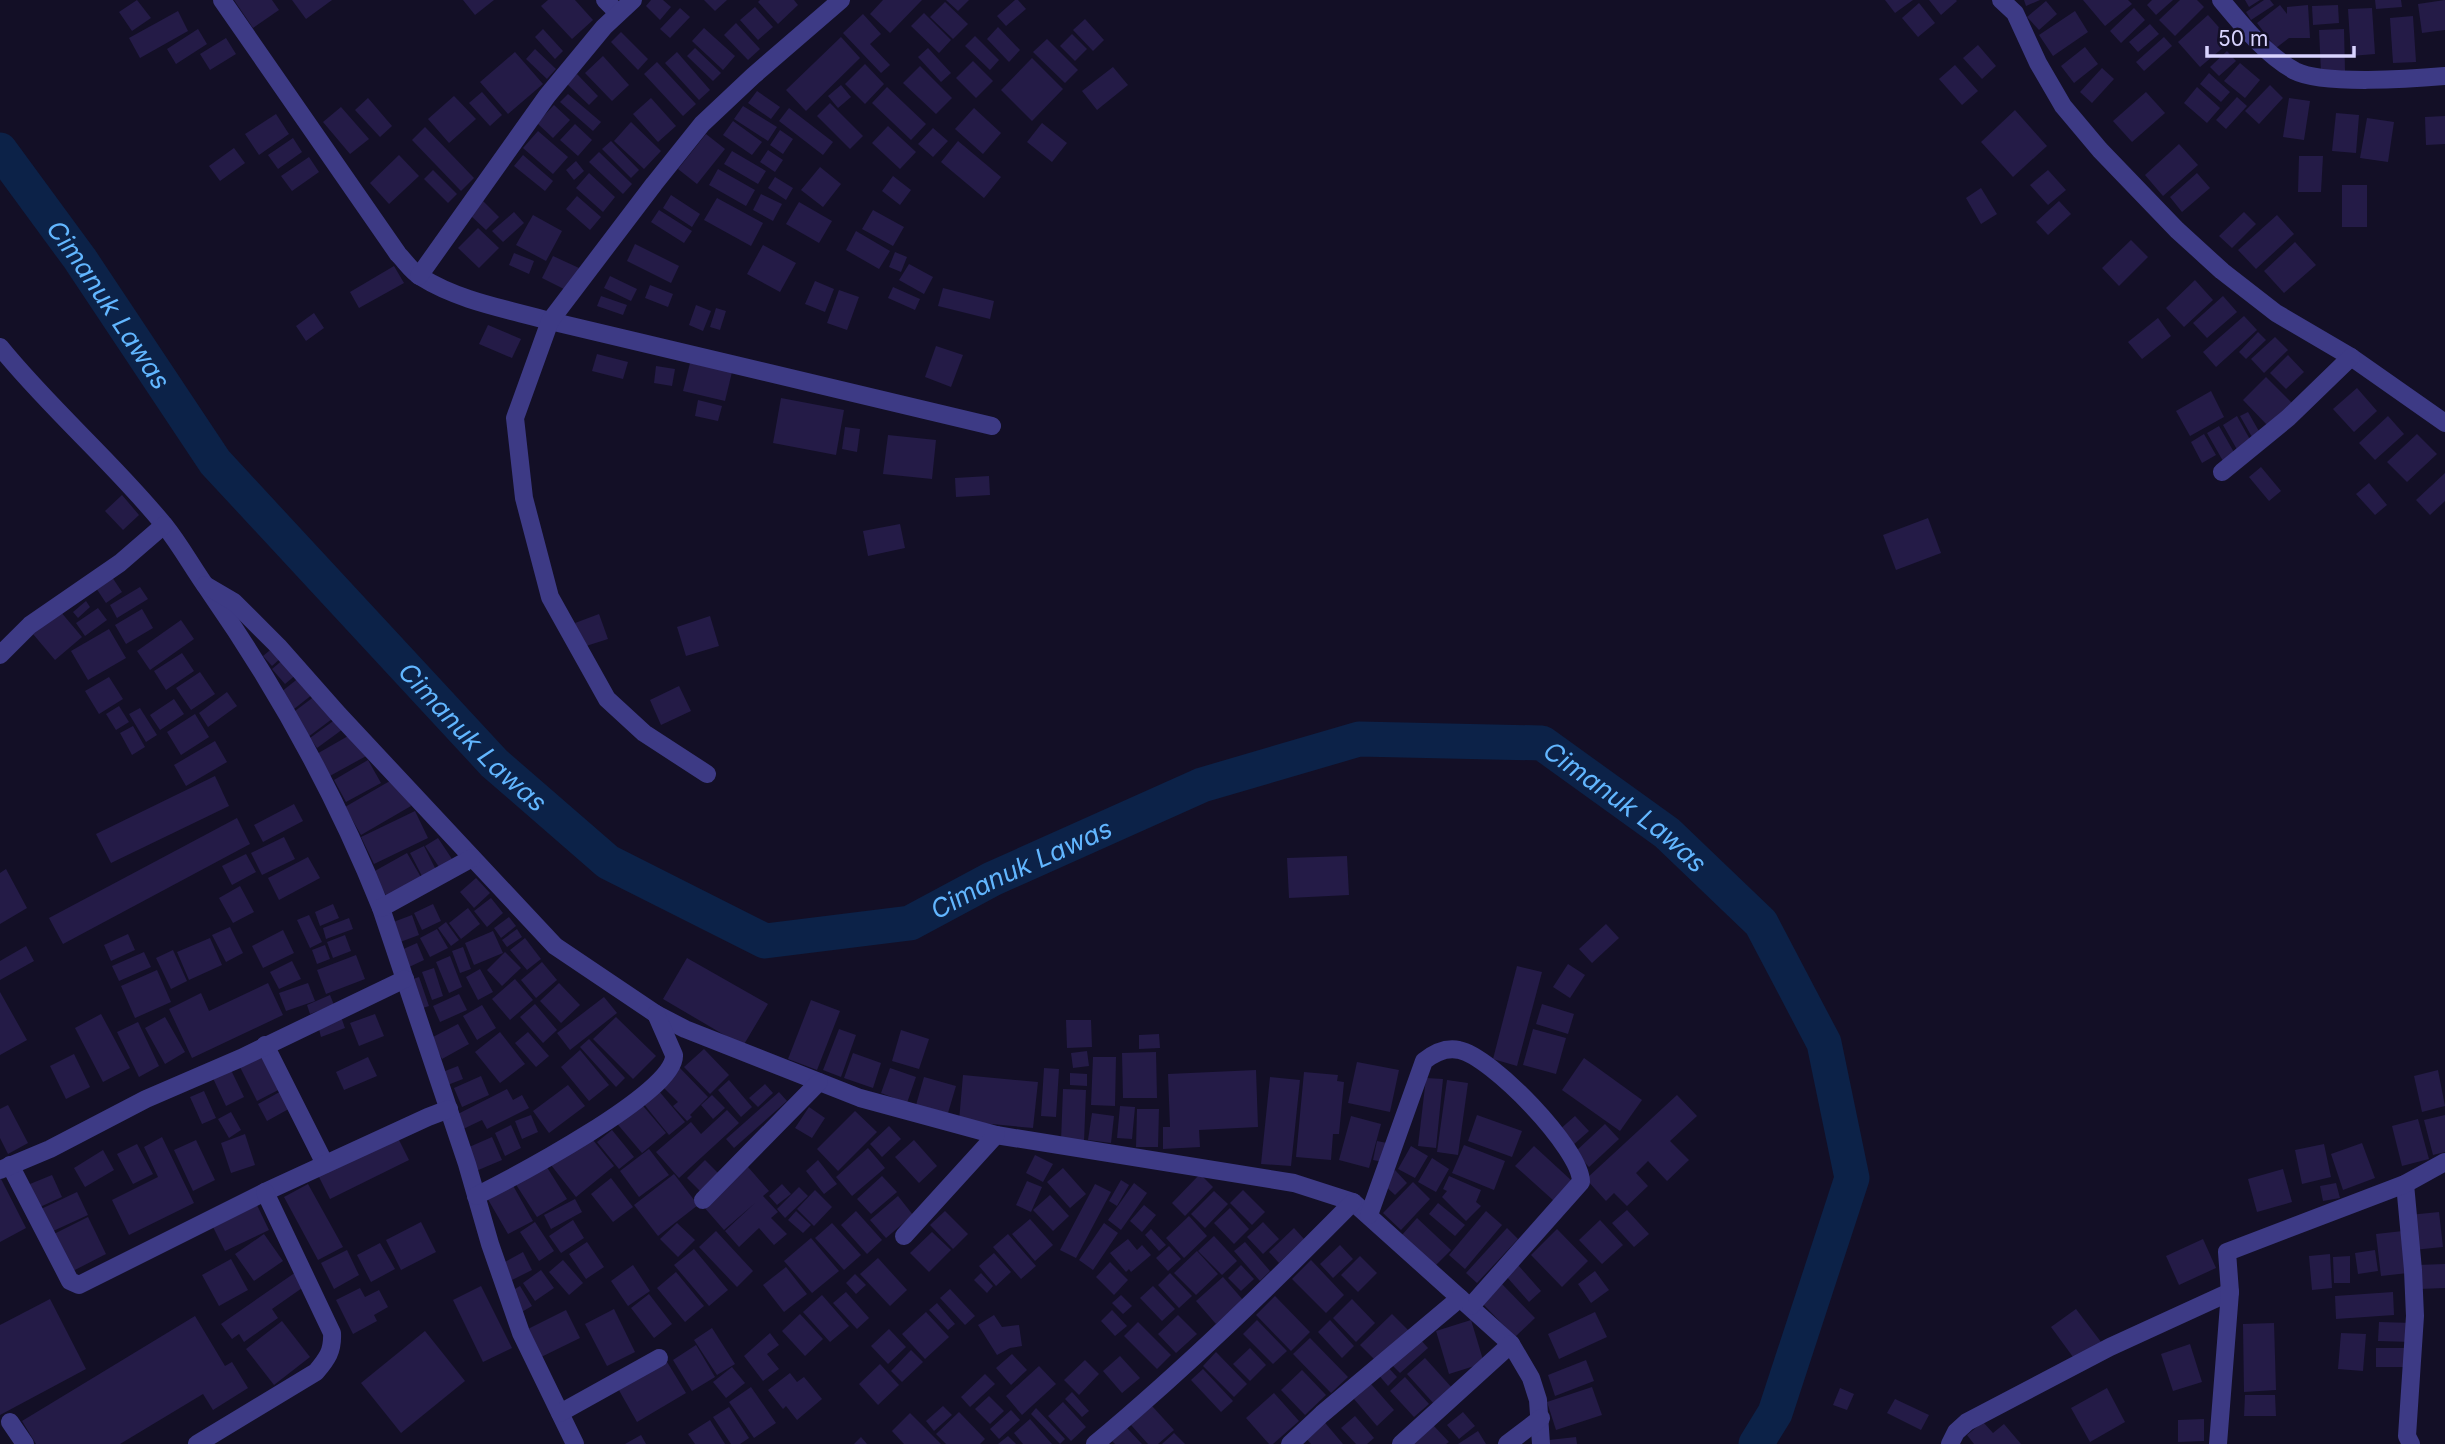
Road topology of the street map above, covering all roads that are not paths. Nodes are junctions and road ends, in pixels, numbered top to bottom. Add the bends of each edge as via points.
1 (222, 0) edge
2 (633, 0) edge
3 (841, 0) edge
4 (2001, 0) edge
5 (2221, 0) edge
6 (612, 6) edge
7 (2445, 76) edge
8 (419, 276) junction
9 (550, 321) junction
10 (0, 347) edge
11 (2351, 357) junction
12 (2445, 423) edge
13 (992, 426) dead end
14 (2222, 472) dead end
15 (164, 525) junction
16 (205, 585) junction
17 (0, 655) edge
18 (707, 774) dead end
19 (472, 858) junction
20 (381, 908) junction
21 (405, 979) junction
22 (656, 1014) junction
23 (265, 1045) junction
24 (819, 1082) junction
25 (449, 1109) junction
26 (996, 1135) junction
27 (2445, 1162) edge
28 (325, 1164) junction
29 (5, 1168) edge
30 (2405, 1184) junction
31 (265, 1192) junction
32 (476, 1196) junction
33 (704, 1200) dead end
34 (1353, 1202) junction
35 (1369, 1215) junction
36 (904, 1237) dead end
37 (2230, 1292) junction
38 (1466, 1302) junction
39 (1511, 1344) junction
40 (659, 1357) dead end
41 (560, 1413) junction
42 (1541, 1418) junction
43 (10, 1422) dead end
44 (24, 1444) edge
45 (197, 1444) edge
46 (575, 1444) edge
47 (1096, 1444) edge
48 (1290, 1444) edge
49 (1401, 1444) edge
50 (1507, 1444) edge
51 (1541, 1444) edge
52 (1950, 1444) edge
53 (2218, 1444) edge
54 (2411, 1444) edge

1 - 8 street via 398,254
2 - 6 street
3 - 9 street via 702,124
4 - 11 street via 2015,13 2063,106 2130,183 2265,304
5 - 7 street via 2276,58 2297,72 2358,80
6 - 8 street via 604,27 547,96
8 - 9 street via 471,299
9 - 13 street
9 - 18 street via 515,418 524,498 550,597 607,699 644,733
10 - 15 street
11 - 12 street
11 - 14 street via 2288,418
15 - 16 street
15 - 17 street via 120,564 30,625
16 - 19 street via 234,602 278,646
16 - 20 street via 301,740
19 - 20 street
19 - 22 street via 555,946
20 - 21 street
21 - 23 street
21 - 25 street
22 - 24 street via 685,1030
22 - 32 street via 675,1060 671,1069 622,1111
23 - 28 street
23 - 29 street
24 - 26 street via 860,1098
24 - 33 street
25 - 28 street
25 - 32 street
26 - 34 street via 1294,1183
26 - 36 street
27 - 30 street
28 - 31 street
29 - 31 street via 74,1284
30 - 37 street via 2227,1252
30 - 54 street via 2415,1316 2407,1436
31 - 45 street via 332,1334 332,1347 316,1372
32 - 41 street via 521,1334
34 - 35 street
34 - 47 street via 1249,1308
35 - 38 street
35 - 38 street via 1424,1061 1435,1052 1458,1050 1486,1062 1567,1148 1581,1172 1581,1182
37 - 52 street via 2109,1347 1967,1422
37 - 53 street
38 - 39 street
38 - 48 street
39 - 42 street via 1531,1378
39 - 49 street
40 - 41 street
41 - 46 street
42 - 50 street
42 - 51 street
43 - 44 street

